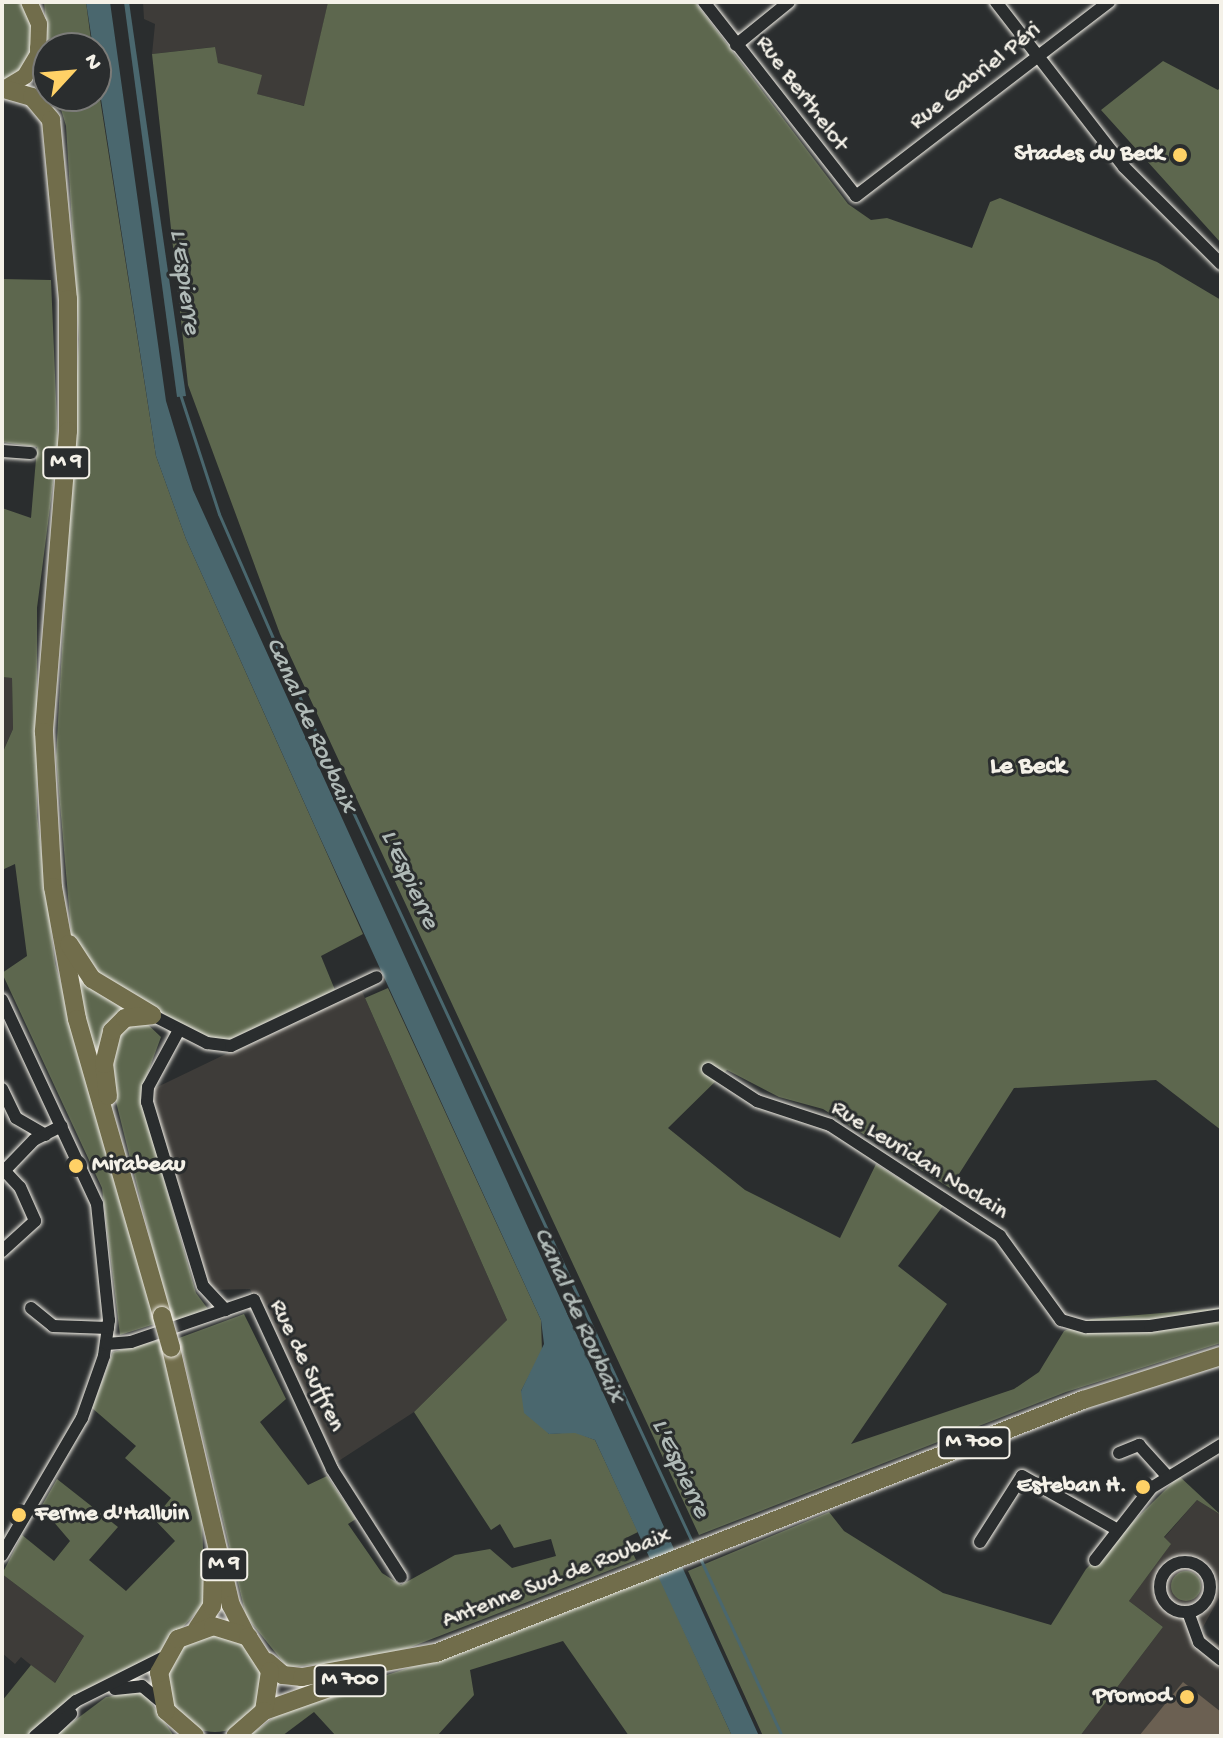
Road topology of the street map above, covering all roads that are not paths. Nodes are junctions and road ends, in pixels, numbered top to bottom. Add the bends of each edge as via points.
1 (704, 2) edge
2 (789, 2) edge
3 (996, 2) edge
4 (1109, 2) edge
5 (31, 4) edge
6 (36, 32) edge
7 (736, 45) junction
8 (1038, 56) junction
9 (32, 62) edge
10 (3, 90) edge
11 (54, 112) edge
12 (58, 162) junction
13 (871, 188) joint
14 (1221, 264) edge
15 (2, 451) edge
16 (31, 453) dead end
17 (56, 907) junction
18 (377, 977) dead end
19 (2, 1000) edge
20 (152, 1015) junction
21 (179, 1030) junction
22 (708, 1069) dead end
23 (2, 1089) edge
24 (62, 1126) junction
25 (45, 1135) junction
26 (3, 1169) edge
27 (126, 1194) junction
28 (2, 1251) edge
29 (31, 1308) dead end
30 (225, 1310) junction
31 (1221, 1315) edge
32 (108, 1328) junction
33 (107, 1344) junction
34 (1221, 1356) edge
35 (1221, 1445) edge
36 (1119, 1453) dead end
37 (1168, 1477) junction
38 (208, 1490) junction
39 (1116, 1529) junction
40 (980, 1542) dead end
41 (2, 1555) edge
42 (1095, 1560) dead end
43 (401, 1577) dead end
44 (1188, 1612) junction
45 (197, 1629) junction
46 (248, 1637) junction
47 (167, 1652) junction
48 (436, 1653) junction
49 (1221, 1660) edge
50 (268, 1662) junction
51 (162, 1703) junction
52 (264, 1711) junction
53 (180, 1730) edge
54 (35, 1736) edge
55 (47, 1736) edge
56 (195, 1736) edge
57 (235, 1736) edge

1 - 7 street, Rue Berthelot
2 - 7 street
3 - 8 street
4 - 8 street, Rue Gabriel Péri
5 - 6 main road
7 - 13 street, Rue Berthelot via 849,192
8 - 13 street, Rue Gabriel Péri
8 - 14 street via 1131,174
9 - 10 main road via 25,76
10 - 12 highway, M 9 via 32,97 47,110
11 - 12 highway, M 9
12 - 17 highway, M 9 via 70,384 44,763
15 - 16 street
17 - 20 highway via 84,972
17 - 27 highway, M 9 via 77,1019
18 - 21 street via 239,1044 214,1046
19 - 24 street
20 - 21 street
20 - 27 highway via 119,1021 104,1056
21 - 30 street via 148,1087 147,1102 203,1286
22 - 31 street, Rue Leuridan Noclain via 757,1101 830,1125 1000,1236 1061,1320 1086,1327 1150,1326
23 - 25 street via 16,1118
24 - 25 street
24 - 32 street via 100,1216
25 - 26 street
26 - 28 street via 20,1187 35,1221
27 - 38 highway, M 9, bridge
29 - 32 street via 53,1326
30 - 33 street, Rue de Suffren via 131,1342
30 - 43 street, Rue de Suffren via 254,1300 332,1469
32 - 33 street
33 - 41 street via 78,1426
34 - 48 highway, Antenne Sud de Roubaix / M 700 via 1071,1405
35 - 37 street
36 - 37 street via 1139,1445
37 - 39 street via 1141,1498
38 - 45 highway, M 9 via 214,1599
38 - 46 highway, M 9 via 233,1612
39 - 40 street via 1022,1476
39 - 42 street
44 - 44 street via 1203,1605 1210,1590 1202,1568 1187,1562 1171,1567 1161,1585 1168,1604
44 - 49 street via 1199,1642
45 - 46 highway via 224,1627
45 - 47 highway
46 - 50 highway
47 - 51 highway via 158,1677
47 - 54 street via 152,1667 69,1705
48 - 50 highway, Antenne Sud de Roubaix / M 700 via 302,1677 283,1675
48 - 52 highway, M 700
50 - 52 highway via 271,1687
51 - 53 highway
51 - 55 street via 147,1688 116,1689 82,1706
52 - 57 highway
53 - 56 highway

